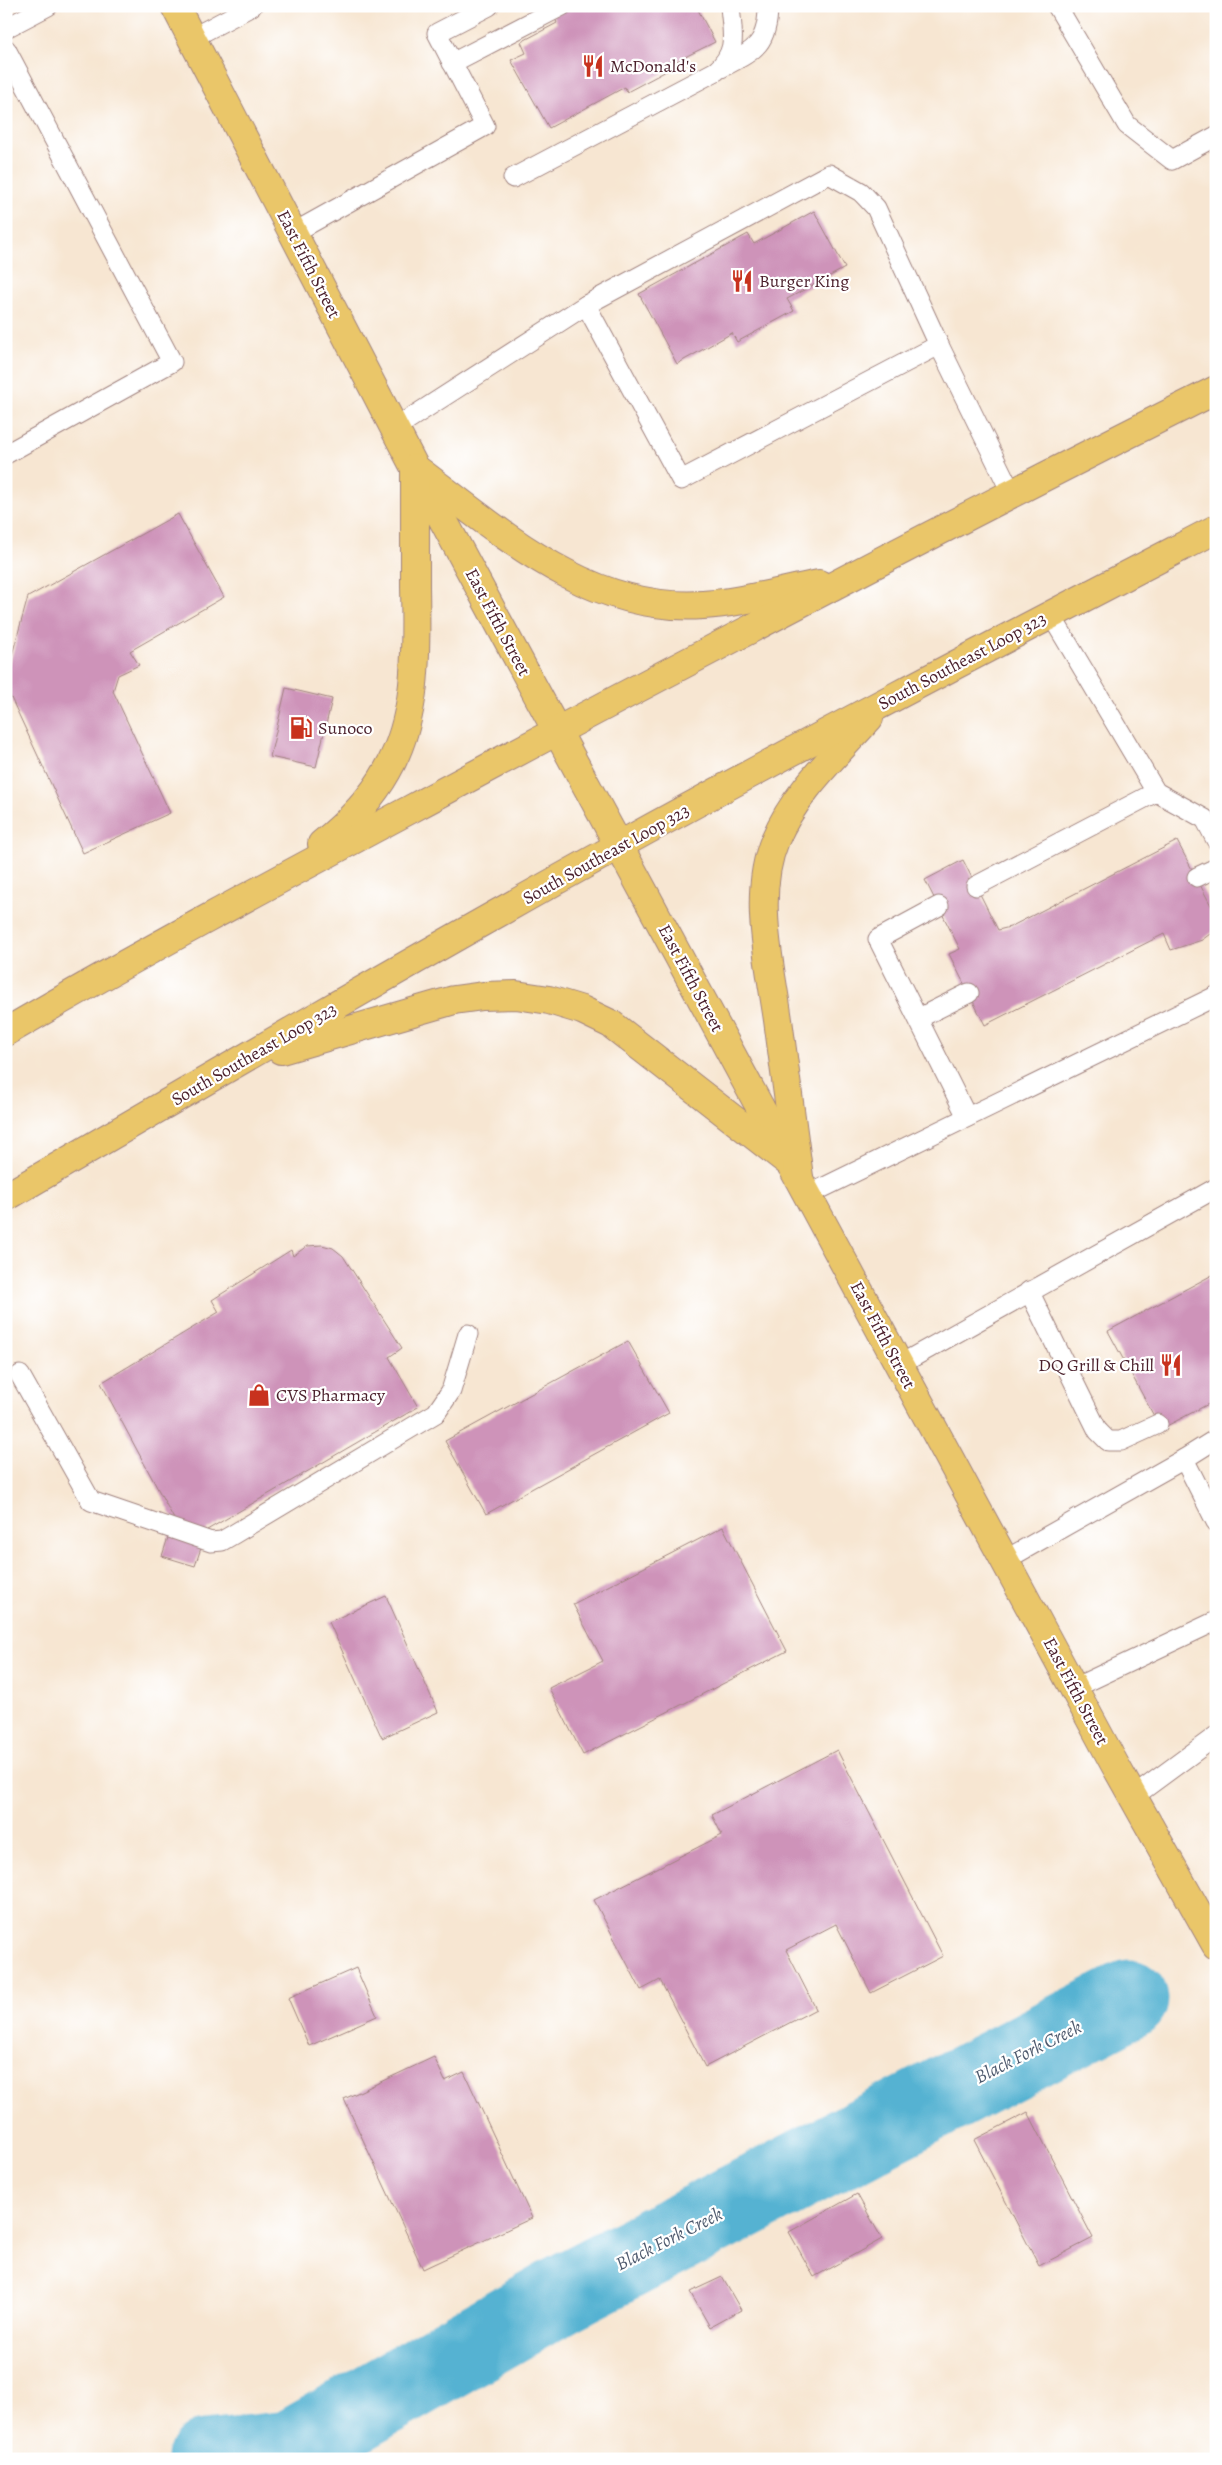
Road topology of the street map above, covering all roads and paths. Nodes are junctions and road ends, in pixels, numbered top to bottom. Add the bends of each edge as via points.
1 (48, 6) edge
2 (175, 6) edge
3 (252, 6) edge
4 (489, 6) edge
5 (562, 6) edge
6 (730, 6) edge
7 (768, 6) edge
8 (1057, 6) edge
9 (6, 28) edge
10 (192, 38) junction
11 (6, 49) edge
12 (452, 63) junction
13 (716, 70) junction
14 (1216, 136) edge
15 (513, 178) dead end
16 (293, 234) junction
17 (586, 305) junction
18 (939, 345) junction
19 (1216, 390) edge
20 (394, 428) junction
21 (6, 454) edge
22 (415, 468) junction
23 (1011, 492) junction
24 (1216, 529) edge
25 (845, 579) junction
26 (1052, 615) junction
27 (883, 702) junction
28 (557, 732) junction
29 (1156, 792) junction
30 (1216, 840) edge
31 (620, 845) junction
32 (1216, 868) edge
33 (1197, 878) dead end
34 (277, 881) junction
35 (976, 886) dead end
36 (939, 906) dead end
37 (969, 994) dead end
38 (1216, 996) edge
39 (919, 1018) junction
40 (9, 1023) edge
41 (236, 1063) junction
42 (967, 1117) junction
43 (799, 1179) junction
44 (1216, 1188) edge
45 (6, 1198) edge
46 (1029, 1291) junction
47 (468, 1334) dead end
48 (899, 1365) junction
49 (20, 1375) dead end
50 (1158, 1424) dead end
51 (1216, 1439) edge
52 (1184, 1459) junction
53 (1216, 1522) edge
54 (1005, 1560) junction
55 (1216, 1621) edge
56 (1074, 1688) junction
57 (1216, 1736) edge
58 (1133, 1797) junction
59 (1216, 1946) edge

1 - 9 lane
2 - 10 main road, East Fifth Street
3 - 10 lane
4 - 12 lane via 437,33
5 - 12 lane
6 - 13 lane via 734,44
7 - 13 lane via 764,36 758,47
8 - 14 lane via 1127,125 1172,160
10 - 16 main road, East Fifth Street
11 - 21 lane via 172,362
12 - 16 lane via 485,126
13 - 15 lane
16 - 20 main road, East Fifth Street
17 - 18 lane via 829,174 861,192 876,208
17 - 18 lane via 681,480
17 - 20 lane
18 - 23 lane
19 - 23 main road
20 - 22 main road, East Fifth Street
22 - 25 main road via 530,554 595,588 630,599 664,605 704,605
22 - 28 main road, East Fifth Street
22 - 34 main road via 415,670 402,736 388,770 353,818
23 - 25 main road
24 - 26 main road, South Southeast Loop 323
25 - 28 main road
26 - 27 main road, South Southeast Loop 323
26 - 29 lane
27 - 31 main road, South Southeast Loop 323
27 - 43 main road via 805,790 774,841 768,866 765,921
28 - 31 main road, East Fifth Street
28 - 34 main road
29 - 30 lane via 1205,819
29 - 35 lane
31 - 41 main road, South Southeast Loop 323
31 - 43 main road, East Fifth Street
32 - 33 lane
34 - 40 main road
36 - 39 lane via 878,939
37 - 39 lane
38 - 42 lane
39 - 42 lane
41 - 43 main road via 454,1000 516,995 549,1000 582,1010 611,1024
41 - 45 main road, South Southeast Loop 323
42 - 43 lane
43 - 48 main road, East Fifth Street
44 - 46 lane
46 - 48 lane
46 - 50 lane via 1098,1432 1108,1441 1121,1441
47 - 49 lane via 451,1391 436,1413 222,1541 211,1542 91,1501
48 - 54 main road, East Fifth Street
51 - 52 lane
52 - 53 lane
52 - 54 lane
54 - 56 main road, East Fifth Street
55 - 56 lane
56 - 58 main road, East Fifth Street
57 - 58 lane
58 - 59 main road, East Fifth Street

